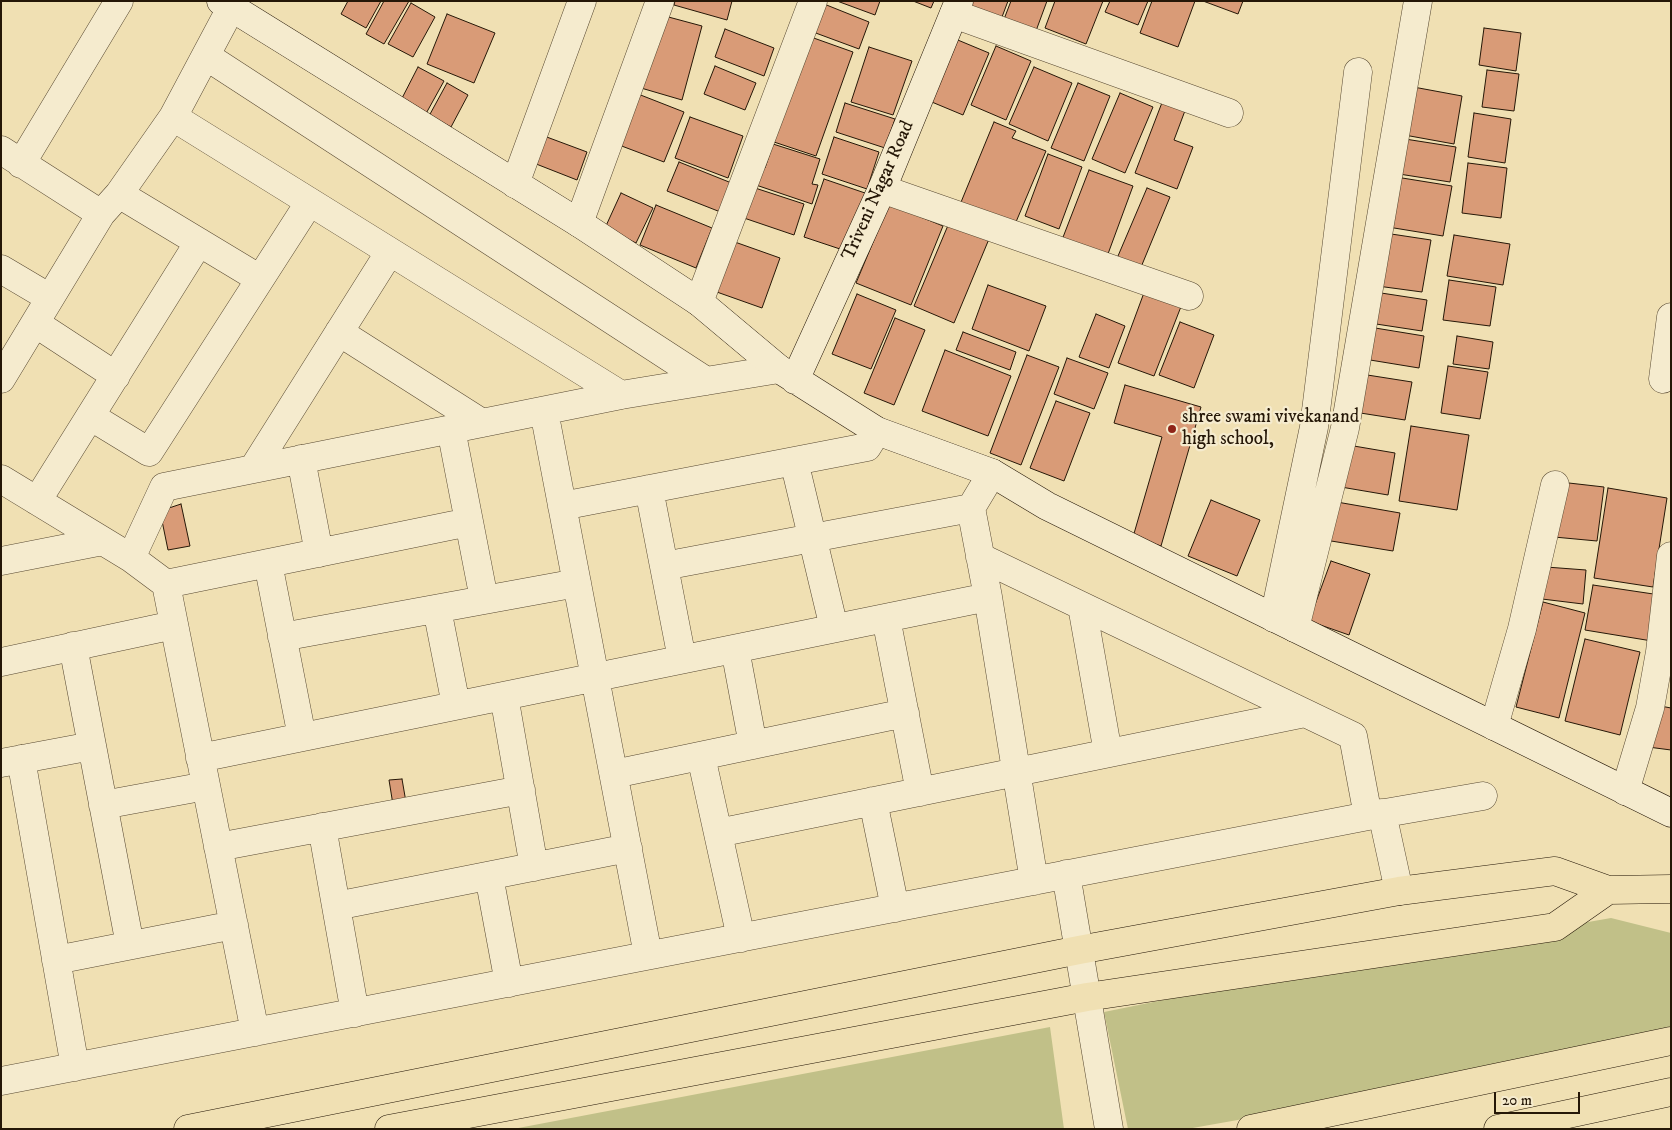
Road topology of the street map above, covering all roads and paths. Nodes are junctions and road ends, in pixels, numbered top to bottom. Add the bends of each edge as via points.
1 (118, 1) edge
2 (582, 1) edge
3 (660, 1) edge
4 (813, 1) edge
5 (1418, 1) edge
6 (226, 4) edge
7 (956, 8) edge
8 (206, 56) junction
9 (1358, 72) dead end
10 (1230, 113) dead end
11 (173, 117) junction
12 (11, 157) edge
13 (515, 184) junction
14 (882, 189) junction
15 (119, 194) junction
16 (309, 203) junction
17 (102, 214) junction
18 (579, 223) junction
19 (199, 242) junction
20 (389, 253) junction
21 (1, 269) edge
22 (260, 279) junction
23 (1189, 296) dead end
24 (50, 298) junction
25 (699, 302) junction
26 (1671, 317) edge
27 (35, 323) junction
28 (339, 332) junction
29 (787, 375) junction
30 (116, 376) junction
31 (1, 379) edge
32 (1663, 379) dead end
33 (706, 381) junction
34 (621, 395) junction
35 (544, 411) junction
36 (90, 416) junction
37 (482, 423) junction
38 (451, 429) junction
39 (877, 431) junction
40 (301, 459) junction
41 (794, 461) junction
42 (253, 469) junction
43 (992, 473) junction
44 (1, 479) edge
45 (1555, 485) dead end
46 (649, 489) junction
47 (37, 501) junction
48 (562, 506) junction
49 (971, 508) junction
50 (469, 522) junction
51 (813, 538) junction
52 (103, 541) junction
53 (319, 553) junction
54 (1671, 556) edge
55 (980, 557) junction
56 (131, 558) junction
57 (1, 561) edge
58 (268, 563) junction
59 (664, 566) junction
60 (577, 583) junction
61 (166, 584) junction
62 (988, 597) junction
63 (484, 600) junction
64 (1082, 606) junction
65 (437, 608) junction
66 (886, 618) junction
67 (1284, 623) junction
68 (174, 625) junction
69 (834, 628) junction
70 (282, 637) junction
71 (73, 646) junction
72 (735, 648) junction
73 (682, 659) junction
74 (1, 662) edge
75 (595, 677) junction
76 (504, 696) junction
77 (456, 705) junction
78 (905, 713) junction
79 (1305, 713) junction
80 (1494, 726) junction
81 (302, 737) junction
82 (753, 745) junction
83 (92, 746) junction
84 (1108, 753) junction
85 (701, 756) junction
86 (200, 758) junction
87 (11, 761) edge
88 (1016, 772) junction
89 (614, 774) junction
90 (206, 786) junction
91 (521, 790) junction
92 (1625, 790) junction
93 (920, 792) junction
94 (1483, 796) dead end
95 (874, 802) junction
96 (103, 805) junction
97 (1671, 813) edge
98 (1375, 815) junction
99 (322, 827) junction
100 (718, 833) junction
101 (218, 847) junction
102 (628, 848) junction
103 (534, 867) junction
104 (1066, 874) junction
105 (489, 876) junction
106 (1034, 881) junction
107 (1671, 889) edge
108 (1608, 890) junction
109 (1399, 891) junction
110 (336, 906) junction
111 (895, 908) junction
112 (234, 925) junction
113 (741, 938) junction
114 (130, 945) junction
115 (1079, 950) junction
116 (648, 955) junction
117 (56, 960) junction
118 (509, 982) junction
119 (1087, 997) junction
120 (355, 1012) junction
121 (255, 1032) junction
122 (1671, 1041) edge
123 (75, 1067) junction
124 (1, 1082) edge
125 (1671, 1092) edge
126 (188, 1129) edge
127 (389, 1129) edge
128 (1109, 1129) edge
129 (1251, 1129) edge
130 (1498, 1129) edge

1 - 12 street
2 - 13 street
3 - 18 street
4 - 25 street
5 - 67 street via 1345,428
6 - 8 street
6 - 13 street
7 - 10 street
7 - 14 street, Triveni Nagar Road
8 - 11 street
8 - 33 street
9 - 67 street via 1314,426
11 - 15 street
11 - 16 street
12 - 17 street
13 - 18 street
14 - 23 street
14 - 29 street, Triveni Nagar Road
15 - 17 street
15 - 19 street
16 - 20 street
16 - 22 street
17 - 24 street
18 - 25 street
19 - 22 street
19 - 30 street
20 - 28 street
20 - 34 street
21 - 24 street
22 - 36 street via 149,452
24 - 27 street
25 - 29 street
26 - 32 street
27 - 30 street
27 - 31 street
28 - 37 street
28 - 42 street
29 - 33 street
29 - 39 street
30 - 36 street
33 - 34 street
34 - 35 street
35 - 37 street
35 - 48 street
36 - 47 street
37 - 38 street
38 - 40 street
38 - 50 street
39 - 41 street via 867,447
39 - 43 street
40 - 42 street
40 - 53 street
41 - 46 street
41 - 51 street
42 - 56 street via 164,487
43 - 49 street
43 - 67 street via 1047,506
44 - 47 street
45 - 80 street via 1522,628
46 - 48 street
46 - 59 street
47 - 52 street
48 - 60 street
49 - 51 street
49 - 55 street
50 - 53 street
50 - 63 street
51 - 59 street
51 - 69 street
52 - 56 street
52 - 57 street
53 - 58 street
54 - 92 street via 1650,708
55 - 62 street
55 - 64 street
56 - 61 street
58 - 61 street
58 - 70 street
59 - 73 street
60 - 63 street
60 - 75 street
61 - 68 street
62 - 66 street
62 - 88 street
63 - 65 street
64 - 79 street
64 - 84 street
65 - 70 street
65 - 77 street
66 - 69 street
66 - 78 street
67 - 80 street
68 - 71 street
68 - 86 street
69 - 72 street
70 - 81 street
71 - 74 street
71 - 83 street
72 - 73 street
72 - 82 street
73 - 75 street
75 - 76 street
75 - 89 street
76 - 77 street
76 - 91 street
77 - 81 street
78 - 82 street
78 - 93 street
79 - 84 street
79 - 98 street via 1352,736
80 - 92 street
81 - 86 street
82 - 85 street
83 - 87 street
83 - 96 street
84 - 88 street
85 - 89 street
85 - 100 street
86 - 90 street
87 - 117 street
88 - 93 street
88 - 106 street
89 - 102 street
90 - 96 street
90 - 101 street
91 - 99 street
91 - 103 street
92 - 97 street
93 - 95 street
94 - 98 street
95 - 100 street
95 - 111 street
96 - 114 street
98 - 104 street
98 - 109 street
99 - 101 street
99 - 110 street
100 - 113 street
101 - 112 street
102 - 103 street
102 - 116 street
103 - 105 street
104 - 106 street
104 - 115 street
105 - 110 street
105 - 118 street
106 - 111 street
107 - 108 main road
108 - 109 main road via 1555,871
108 - 119 main road via 1555,927
109 - 115 main road
110 - 120 street
111 - 113 street
112 - 114 street
112 - 121 street
113 - 116 street
114 - 117 street
115 - 119 street
115 - 126 main road
116 - 118 street
117 - 123 street
118 - 120 street
119 - 127 main road
119 - 128 street
120 - 121 street
121 - 123 street
122 - 129 main road
123 - 124 street
125 - 130 main road

